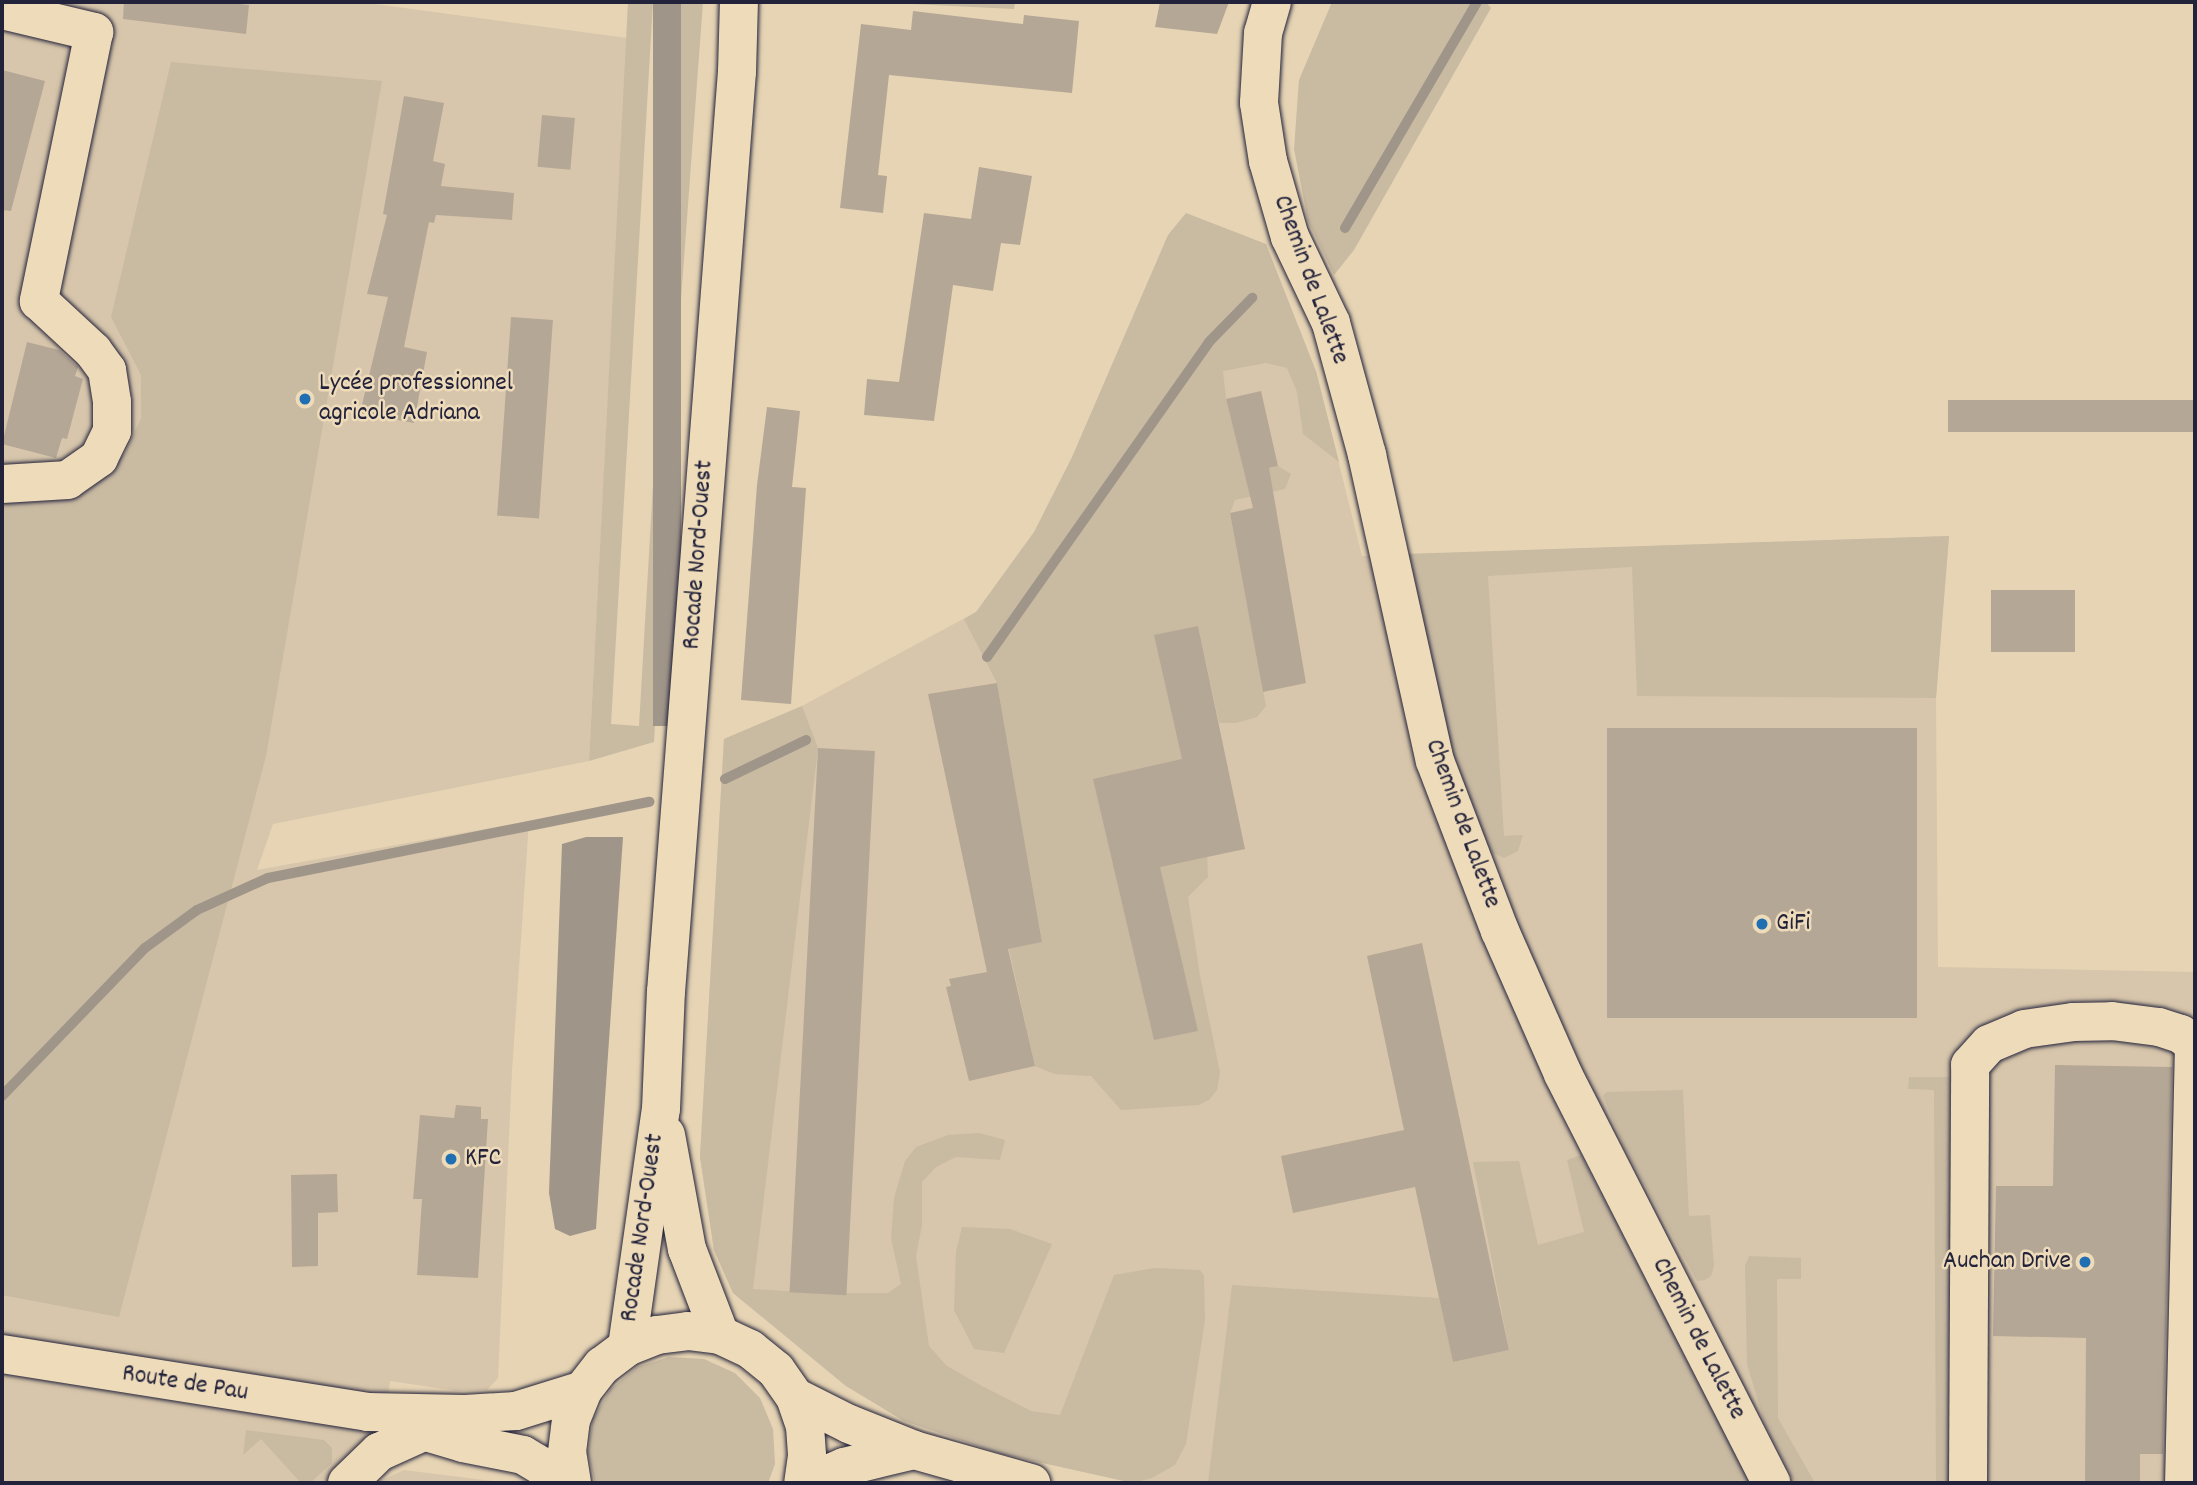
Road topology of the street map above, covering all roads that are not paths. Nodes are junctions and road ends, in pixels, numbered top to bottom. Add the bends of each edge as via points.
1 (739, 2) edge
2 (1272, 2) edge
3 (2, 10) edge
4 (2, 484) edge
5 (661, 1109) junction
6 (720, 1335) junction
7 (627, 1347) junction
8 (2, 1354) edge
9 (583, 1390) junction
10 (795, 1397) junction
11 (368, 1412) junction
12 (423, 1432) junction
13 (914, 1450) junction
14 (347, 1483) edge
15 (571, 1483) edge
16 (805, 1483) edge
17 (1031, 1483) edge
18 (1771, 1483) edge
19 (1968, 1483) edge
20 (2184, 1483) edge

1 - 5 main road, Rocade Nord-Ouest
2 - 18 main road, Chemin de Lalette via 1263,33 1259,103 1268,161 1290,237 1331,323 1367,455 1435,761 1500,931 1563,1074
3 - 4 main road via 94,32 39,301 107,370 112,430 99,458 68,480
5 - 6 main road, Rocade Nord-Ouest via 687,1249
5 - 7 main road, Rocade Nord-Ouest
6 - 7 main road, Route de Pau via 688,1331 657,1335
6 - 10 main road, Route de Pau via 750,1349 776,1370
7 - 9 main road, Route de Pau via 602,1366
8 - 11 main road, Route de Pau
9 - 11 main road, Route de Pau via 516,1410
9 - 15 main road, Route de Pau via 569,1431
10 - 13 main road, Route de Pau
10 - 16 main road, Route de Pau via 805,1426
11 - 12 main road, Route de Pau
12 - 14 main road via 379,1452
12 - 15 main road, Route de Pau via 523,1455
13 - 16 main road, Route de Pau via 844,1467
13 - 17 main road, Route de Pau
19 - 20 main road via 1970,1065 1989,1044 2024,1029 2112,1021 2159,1027 2181,1034 2194,1045

